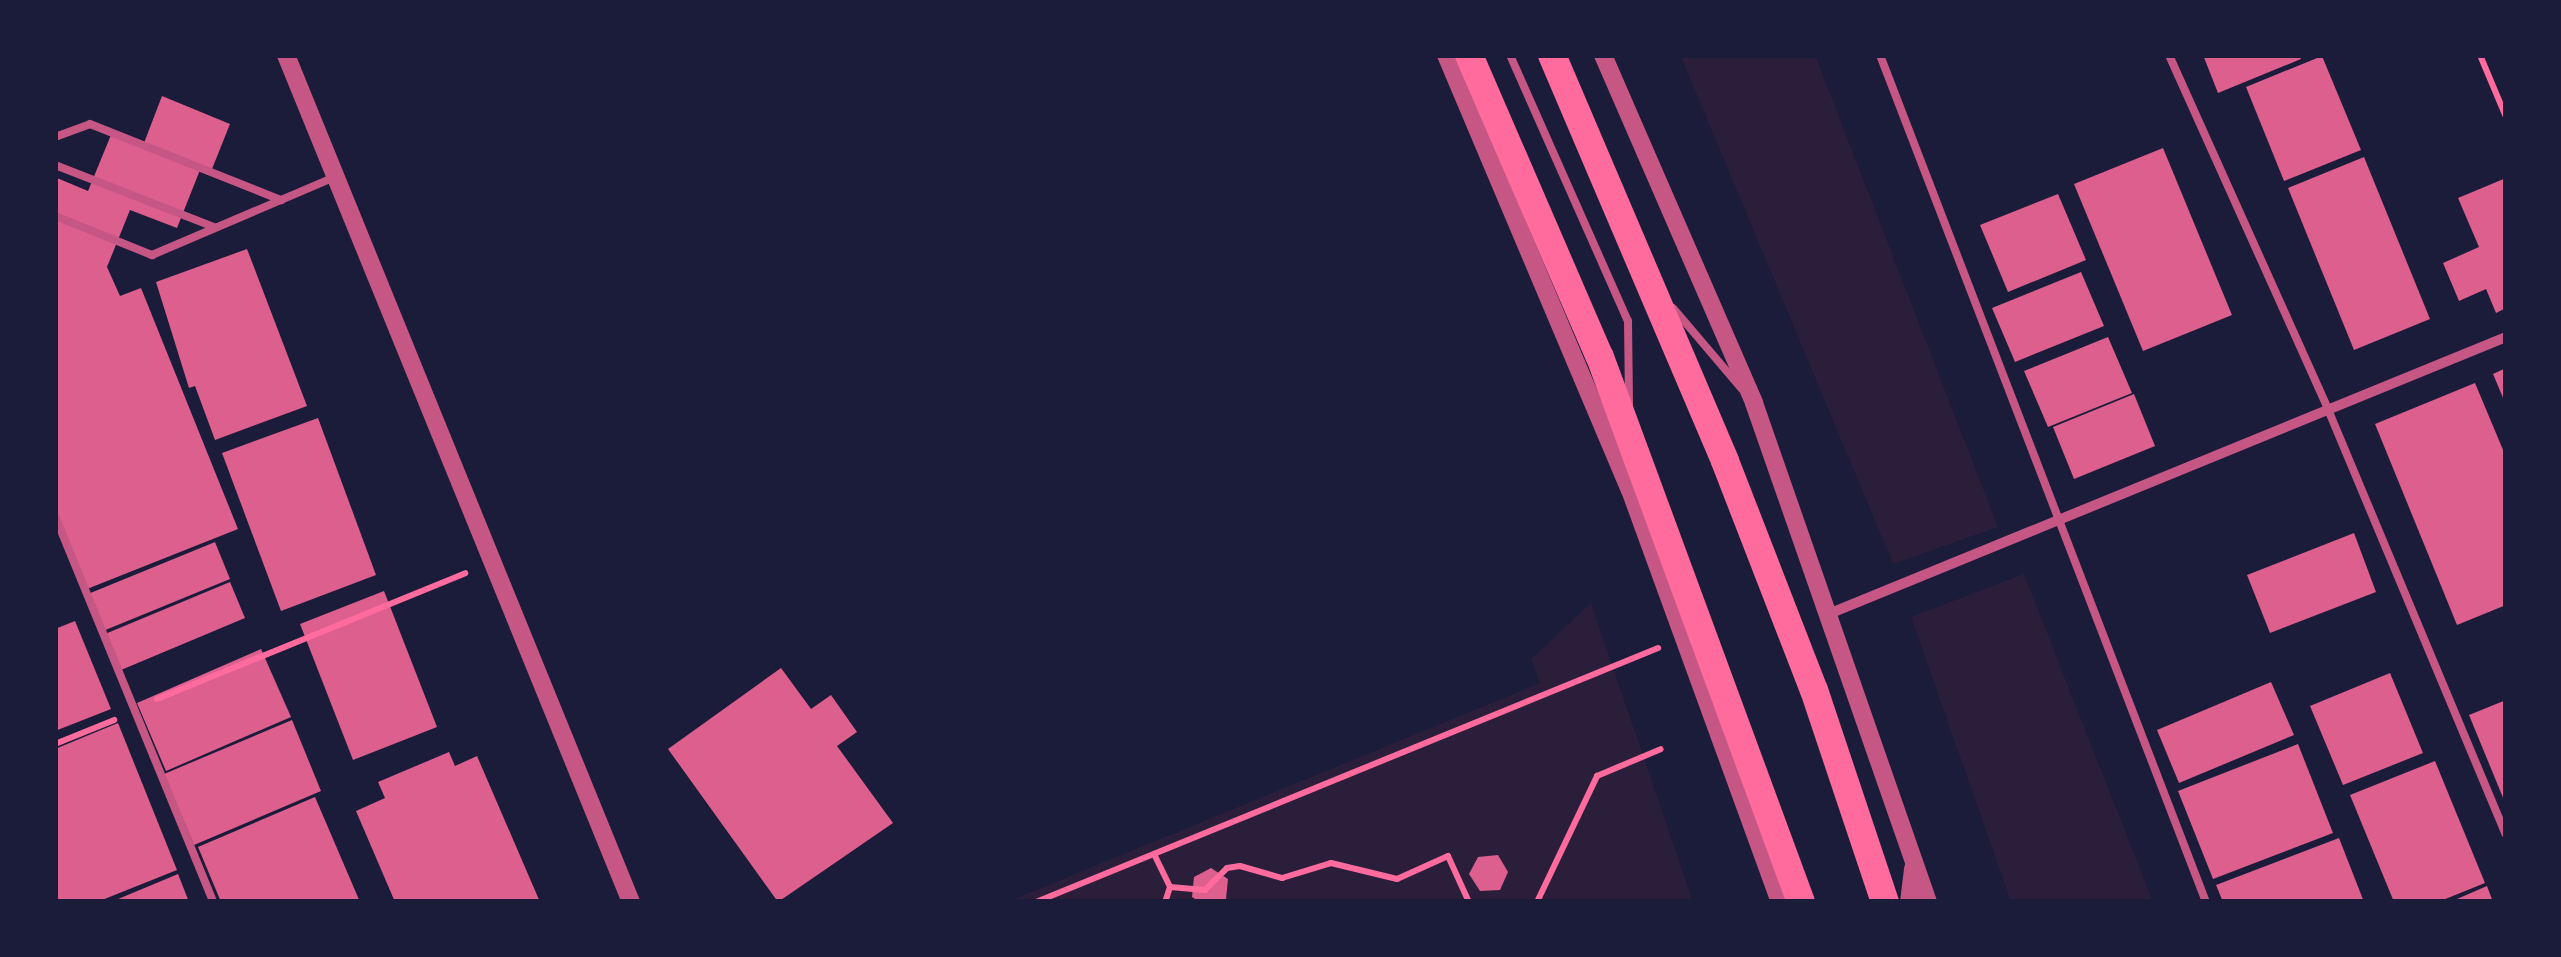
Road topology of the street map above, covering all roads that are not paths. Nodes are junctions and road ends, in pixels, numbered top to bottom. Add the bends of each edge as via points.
1 (286, 55) edge
2 (1446, 55) edge
3 (1470, 55) edge
4 (1510, 55) edge
5 (1554, 55) edge
6 (1602, 55) edge
7 (1880, 55) edge
8 (2169, 55) edge
9 (55, 137) edge
10 (55, 165) edge
11 (336, 177) junction
12 (282, 200) junction
13 (55, 216) edge
14 (216, 228) junction
15 (2506, 337) edge
16 (1754, 404) junction
17 (2327, 408) junction
18 (1630, 490) junction
19 (55, 516) edge
20 (2054, 520) junction
21 (1831, 613) junction
22 (2506, 834) edge
23 (1914, 860) junction
24 (213, 902) edge
25 (631, 902) edge
26 (1780, 902) edge
27 (1801, 902) edge
28 (1886, 902) edge
29 (1909, 902) edge
30 (1928, 902) edge
31 (2206, 902) edge

1 - 11 street
2 - 18 street
3 - 27 highway via 1614,393
4 - 18 lane via 1628,321
5 - 16 lane via 1668,303
5 - 28 highway via 1704,406 1814,690
6 - 16 street
7 - 20 lane
8 - 17 lane
9 - 12 lane via 90,124
10 - 14 lane
11 - 12 lane
11 - 25 street
12 - 14 lane
13 - 14 lane via 152,255
15 - 17 street
16 - 21 street
17 - 20 street
17 - 22 lane
18 - 26 street
19 - 24 lane
20 - 21 street
20 - 31 lane
21 - 23 street
23 - 29 street
23 - 30 street

